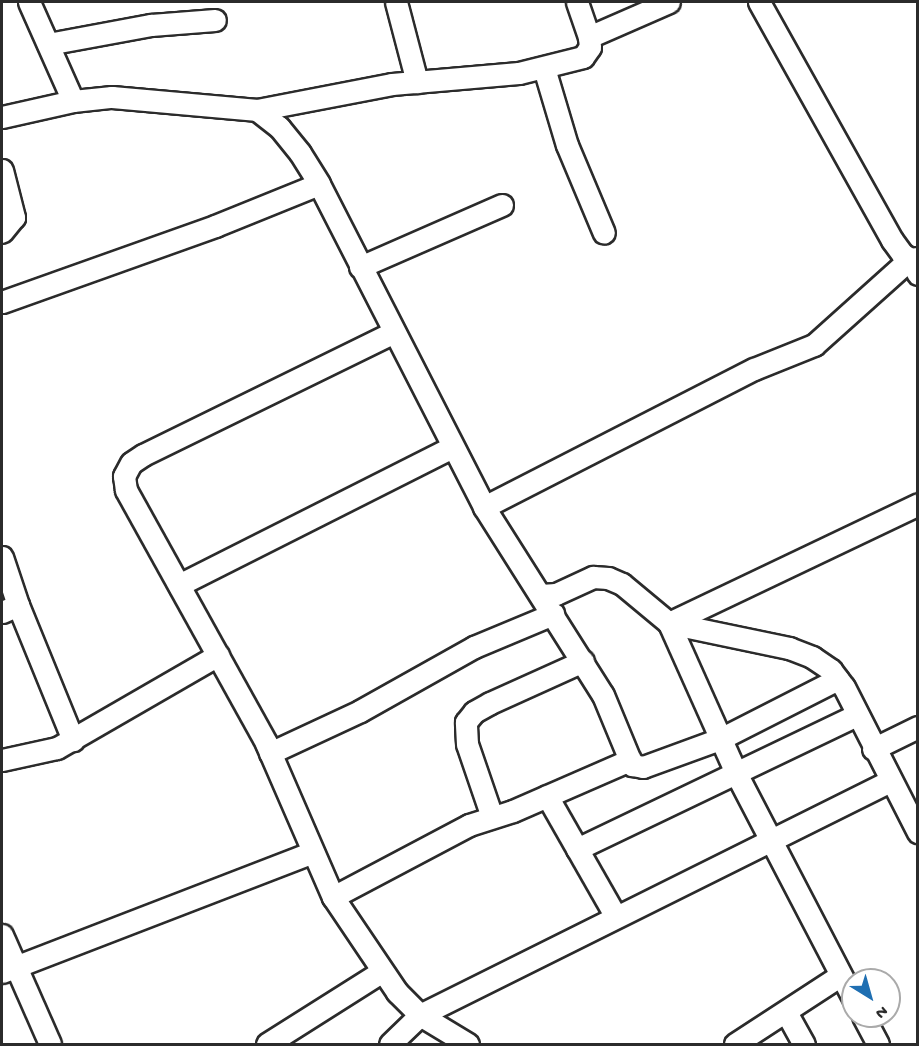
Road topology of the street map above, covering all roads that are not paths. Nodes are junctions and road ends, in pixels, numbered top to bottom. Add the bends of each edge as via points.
1 (30, 2) edge
2 (396, 2) edge
3 (577, 2) edge
4 (669, 2) edge
5 (759, 2) edge
6 (214, 20) dead end
7 (589, 37) junction
8 (48, 44) junction
9 (544, 68) junction
10 (417, 82) junction
11 (73, 101) junction
12 (257, 110) junction
13 (2, 117) edge
14 (2, 170) edge
15 (318, 184) junction
16 (502, 205) dead end
17 (2, 232) edge
18 (604, 233) dead end
19 (915, 264) edge
20 (360, 267) junction
21 (2, 302) edge
22 (392, 333) junction
23 (452, 447) junction
24 (918, 504) edge
25 (484, 507) junction
26 (2, 557) edge
27 (179, 585) junction
28 (541, 595) junction
29 (10, 608) edge
30 (553, 614) junction
31 (669, 623) junction
32 (218, 655) junction
33 (583, 661) junction
34 (838, 680) junction
35 (857, 715) junction
36 (918, 727) edge
37 (720, 739) junction
38 (73, 740) junction
39 (873, 749) junction
40 (270, 753) junction
41 (2, 760) edge
42 (630, 760) junction
43 (736, 773) junction
44 (890, 781) junction
45 (547, 796) junction
46 (492, 817) junction
47 (918, 832) edge
48 (769, 839) junction
49 (577, 849) junction
50 (313, 852) junction
51 (333, 897) junction
52 (615, 915) junction
53 (2, 935) edge
54 (8, 969) edge
55 (381, 972) junction
56 (840, 975) joint
57 (786, 1012) junction
58 (420, 1015) junction
59 (869, 1028) edge
60 (50, 1044) edge
61 (267, 1044) edge
62 (390, 1044) edge
63 (468, 1044) edge
64 (735, 1044) edge
65 (804, 1044) edge
66 (878, 1044) edge

1 - 8 street
2 - 10 street
3 - 7 street
4 - 7 street
5 - 19 street via 892,240
6 - 8 street via 151,25
7 - 9 street via 590,47 583,57
8 - 11 street
9 - 10 street
9 - 18 street via 567,145
10 - 12 street
11 - 12 street via 147,98
11 - 13 street
12 - 15 street via 279,127
14 - 17 street via 14,217
15 - 20 street
15 - 21 street via 215,226
16 - 20 street
19 - 25 street via 814,345 754,369
20 - 22 street
22 - 23 street
22 - 27 street via 131,464 124,476 126,490
23 - 25 street
23 - 27 street
24 - 31 street
25 - 28 street via 529,582
26 - 29 street
27 - 32 street
28 - 30 street
28 - 31 street via 556,594 593,577 608,578 622,584
29 - 38 street
30 - 33 street
30 - 40 street via 474,647 360,711
31 - 34 street via 789,648 812,657
31 - 37 street
32 - 38 street
32 - 40 street
33 - 42 street via 603,695
33 - 46 street via 490,703 466,722 467,744
34 - 35 street
34 - 37 street
35 - 39 street
35 - 43 street
36 - 39 street
37 - 42 street via 643,767 636,767
37 - 43 street
38 - 41 street via 37,754
39 - 44 street
40 - 50 street
42 - 45 street
43 - 48 street
43 - 49 street
44 - 47 street
44 - 48 street
45 - 46 street
45 - 49 street
46 - 51 street via 438,840
48 - 52 street
48 - 56 street
49 - 52 street
50 - 51 street
50 - 54 street
51 - 55 street
52 - 58 street
53 - 54 street
54 - 60 street
55 - 58 street
55 - 61 street
56 - 57 street
57 - 64 street
57 - 65 street
58 - 62 street
58 - 63 street
59 - 66 street

